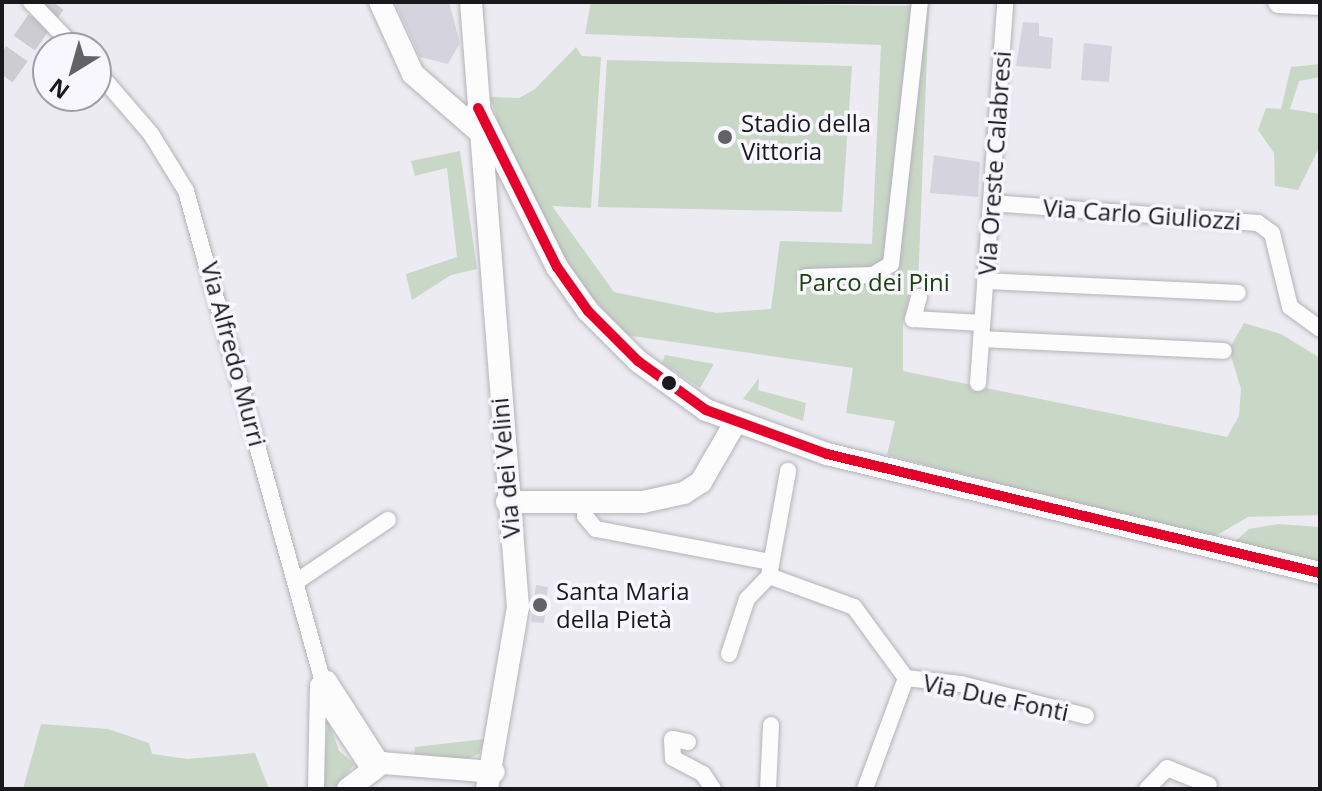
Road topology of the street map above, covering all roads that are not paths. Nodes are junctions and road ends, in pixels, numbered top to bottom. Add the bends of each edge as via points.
1 (31, 2) edge
2 (380, 2) edge
3 (920, 2) edge
4 (1005, 2) edge
5 (1279, 2) edge
6 (1320, 4) edge
7 (476, 7) edge
8 (60, 32) edge
9 (474, 58) junction
10 (112, 89) edge
11 (432, 89) junction
12 (451, 106) junction
13 (478, 108) junction
14 (483, 135) junction
15 (492, 163) junction
16 (991, 203) junction
17 (806, 277) dead end
18 (985, 281) junction
19 (1238, 293) dead end
20 (919, 297) dead end
21 (1320, 329) edge
22 (982, 331) junction
23 (1224, 351) dead end
24 (978, 383) dead end
25 (735, 423) junction
26 (788, 471) dead end
27 (507, 502) junction
28 (586, 502) junction
29 (388, 520) dead end
30 (770, 569) junction
31 (1320, 573) edge
32 (296, 582) junction
33 (729, 654) dead end
34 (318, 664) junction
35 (906, 678) junction
36 (1086, 716) dead end
37 (771, 725) dead end
38 (688, 742) dead end
39 (375, 765) junction
40 (492, 783) edge
41 (1209, 785) dead end
42 (316, 789) edge
43 (348, 789) edge
44 (713, 789) edge
45 (768, 789) edge
46 (865, 789) edge
47 (1147, 789) edge

1 - 8 street
2 - 11 main road, Via dei Velini via 393,42
3 - 17 street via 891,264 873,275
4 - 16 street, Via Oreste Calabresi
5 - 6 main road
7 - 9 main road
9 - 11 main road via 462,81
9 - 13 main road
10 - 32 street, Via Alfredo Murri via 151,134 186,191
11 - 12 main road, Via dei Velini
12 - 14 main road, Via dei Velini
12 - 15 main road, Via dei Velini
13 - 14 main road
13 - 15 main road
14 - 15 main road
15 - 25 main road via 588,311 666,384
15 - 27 main road, Via dei Velini
16 - 18 street, Via Oreste Calabresi
16 - 21 street, Via Carlo Giuliozzi via 1258,223 1272,233 1290,307
18 - 19 street
18 - 22 street, Via Oreste Calabresi
20 - 22 street via 913,319
22 - 23 street
22 - 24 street, Via Oreste Calabresi
25 - 28 main road via 701,482 684,493 643,502
25 - 31 main road via 827,454
26 - 30 street
27 - 28 main road
27 - 40 main road, Via dei Velini via 518,607
28 - 30 street via 585,516 596,529
29 - 32 street
30 - 33 street via 747,599
30 - 35 street, Via Due Fonti via 854,607
32 - 34 street, Via Alfredo Murri
34 - 39 street
34 - 42 street
35 - 36 street, Via Due Fonti via 961,684
35 - 46 street, Via Due Fonti
37 - 45 street
38 - 44 street via 672,739 673,758 703,774
39 - 40 main road
39 - 43 main road
41 - 47 street via 1167,768

